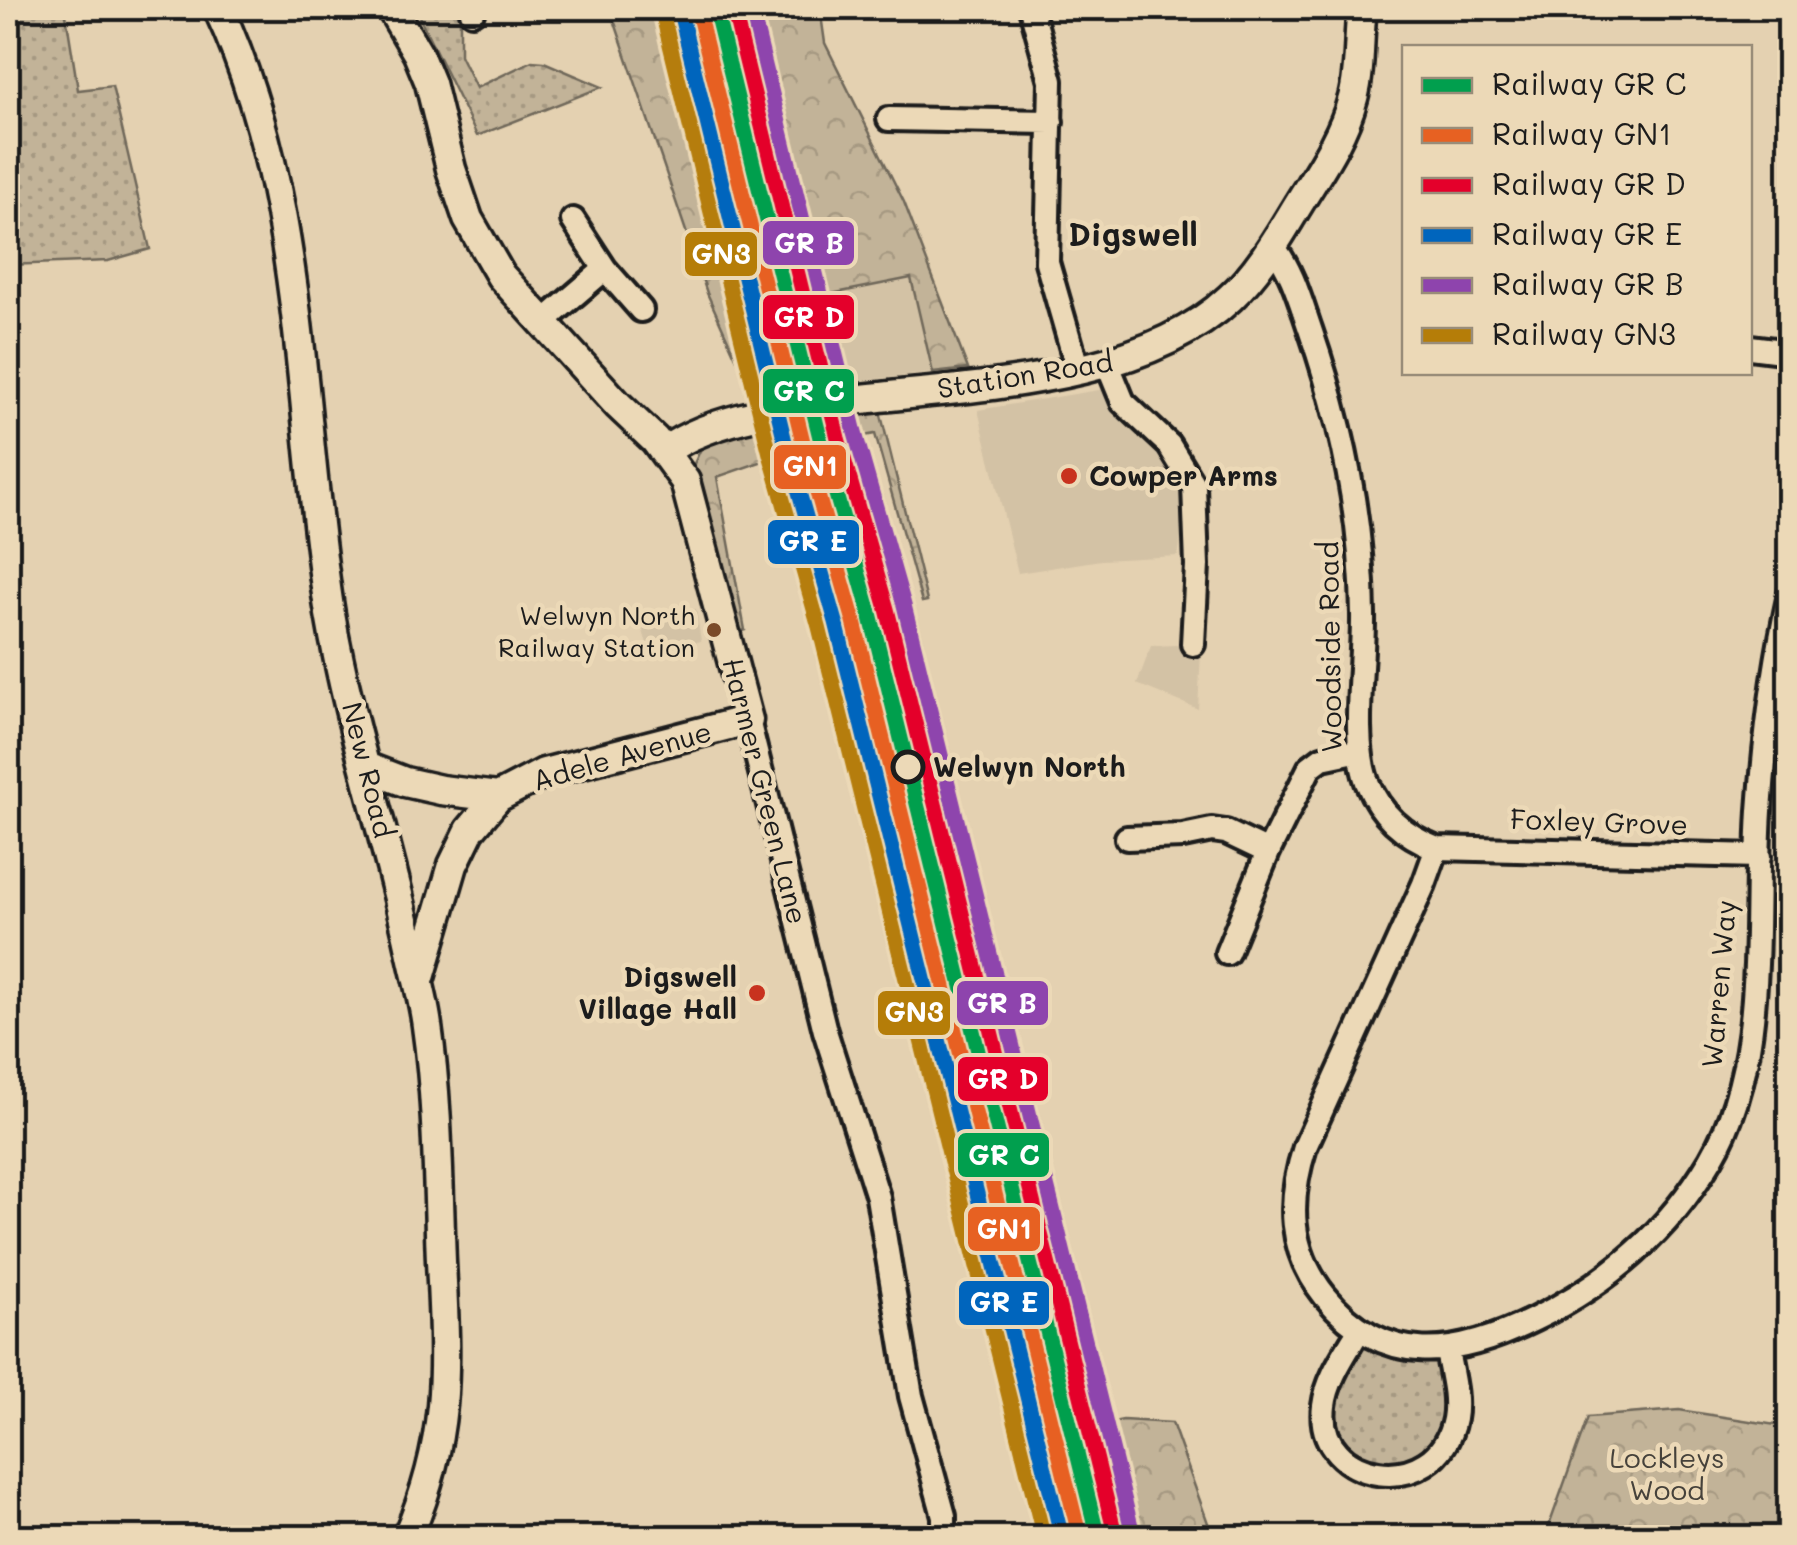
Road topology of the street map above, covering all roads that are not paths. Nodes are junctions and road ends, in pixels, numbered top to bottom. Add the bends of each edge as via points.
1 (218, 8) edge
2 (391, 8) edge
3 (1031, 8) edge
4 (1362, 8) edge
5 (889, 119) dead end
6 (1051, 122) junction
7 (573, 220) dead end
8 (1273, 246) junction
9 (606, 269) junction
10 (641, 310) dead end
11 (543, 322) junction
12 (1752, 347) edge
13 (1790, 352) edge
14 (1107, 363) junction
15 (1078, 370) junction
16 (665, 451) junction
17 (1790, 594) edge
18 (1193, 644) dead end
19 (748, 720) junction
20 (1360, 750) junction
21 (366, 767) junction
22 (498, 797) junction
23 (1127, 838) dead end
24 (1437, 848) junction
25 (1268, 852) junction
26 (1759, 856) junction
27 (1227, 953) dead end
28 (418, 983) junction
29 (1359, 1330) junction
30 (1447, 1351) junction
31 (406, 1538) edge
32 (944, 1538) edge

1 - 21 street, New Road via 279,199 330,614
2 - 11 street, Harmer Green Lane via 430,83 468,219 500,276
3 - 6 street via 1051,81
4 - 8 street, Station Road via 1354,96 1343,128
5 - 6 street
6 - 15 street via 1048,262
7 - 9 street
8 - 14 street, Station Road via 1206,318
8 - 20 street, Woodside Road via 1298,292 1350,469 1363,615
9 - 10 street
9 - 11 street
11 - 16 street, Harmer Green Lane
12 - 13 street
14 - 15 street, Station Road
14 - 18 street via 1123,402 1168,445 1194,486
15 - 16 street, Station Road via 762,415 688,436
16 - 19 street, Harmer Green Lane via 685,480
17 - 26 street, Warren Way via 1773,674
19 - 22 street, Adele Avenue via 544,773
19 - 32 street, Harmer Green Lane via 825,1031 878,1197 911,1396
20 - 24 street, Woodside Road via 1367,781 1386,813 1415,840
20 - 25 street via 1310,767
21 - 22 street, Adele Avenue via 406,782
21 - 28 street, New Road
22 - 28 street, Adele Avenue via 470,830 454,864
23 - 25 street via 1212,830
24 - 26 street, Foxley Grove
24 - 29 street, Warren Way via 1296,1174 1292,1224 1298,1248 1319,1289
25 - 27 street
26 - 30 street, Warren Way via 1743,1073 1713,1156 1686,1199 1622,1267 1591,1289 1499,1337
28 - 31 street, New Road via 434,1117 445,1384 439,1443
29 - 30 street, Warren Way via 1402,1347
29 - 30 street via 1331,1379 1323,1421 1341,1454 1377,1475 1416,1470 1447,1440 1455,1394

